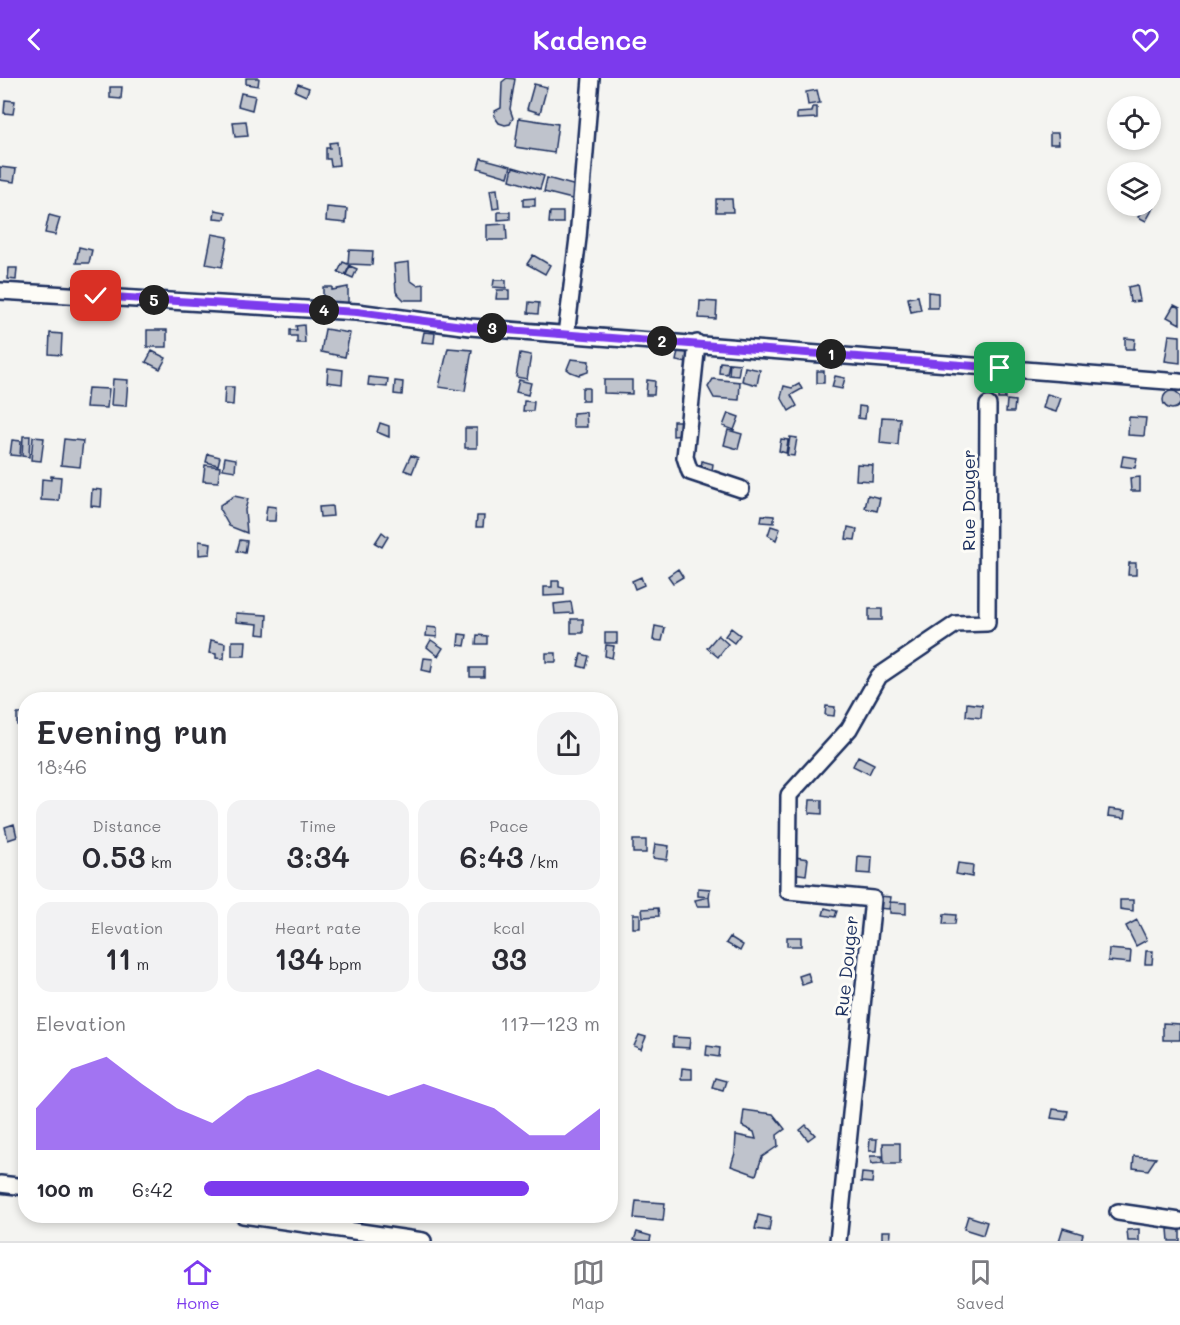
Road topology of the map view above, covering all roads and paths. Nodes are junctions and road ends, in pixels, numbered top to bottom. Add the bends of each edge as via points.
1 (591, 78) edge
2 (0, 291) edge
3 (566, 335) junction
4 (697, 343) junction
5 (1180, 382) edge
6 (988, 405) dead end
7 (741, 489) dead end
8 (0, 1184) edge
9 (18, 1186) edge
10 (1118, 1212) dead end
11 (1180, 1221) edge
12 (298, 1223) edge
13 (423, 1241) edge
14 (838, 1241) edge

1 - 3 street
2 - 3 street via 357,312
3 - 4 street
4 - 5 street
4 - 7 street via 685,457 690,472
6 - 14 street, Rue Douger via 987,623 956,624 879,676 849,729 789,795 788,891 873,899
8 - 9 street
10 - 11 street
12 - 13 street

